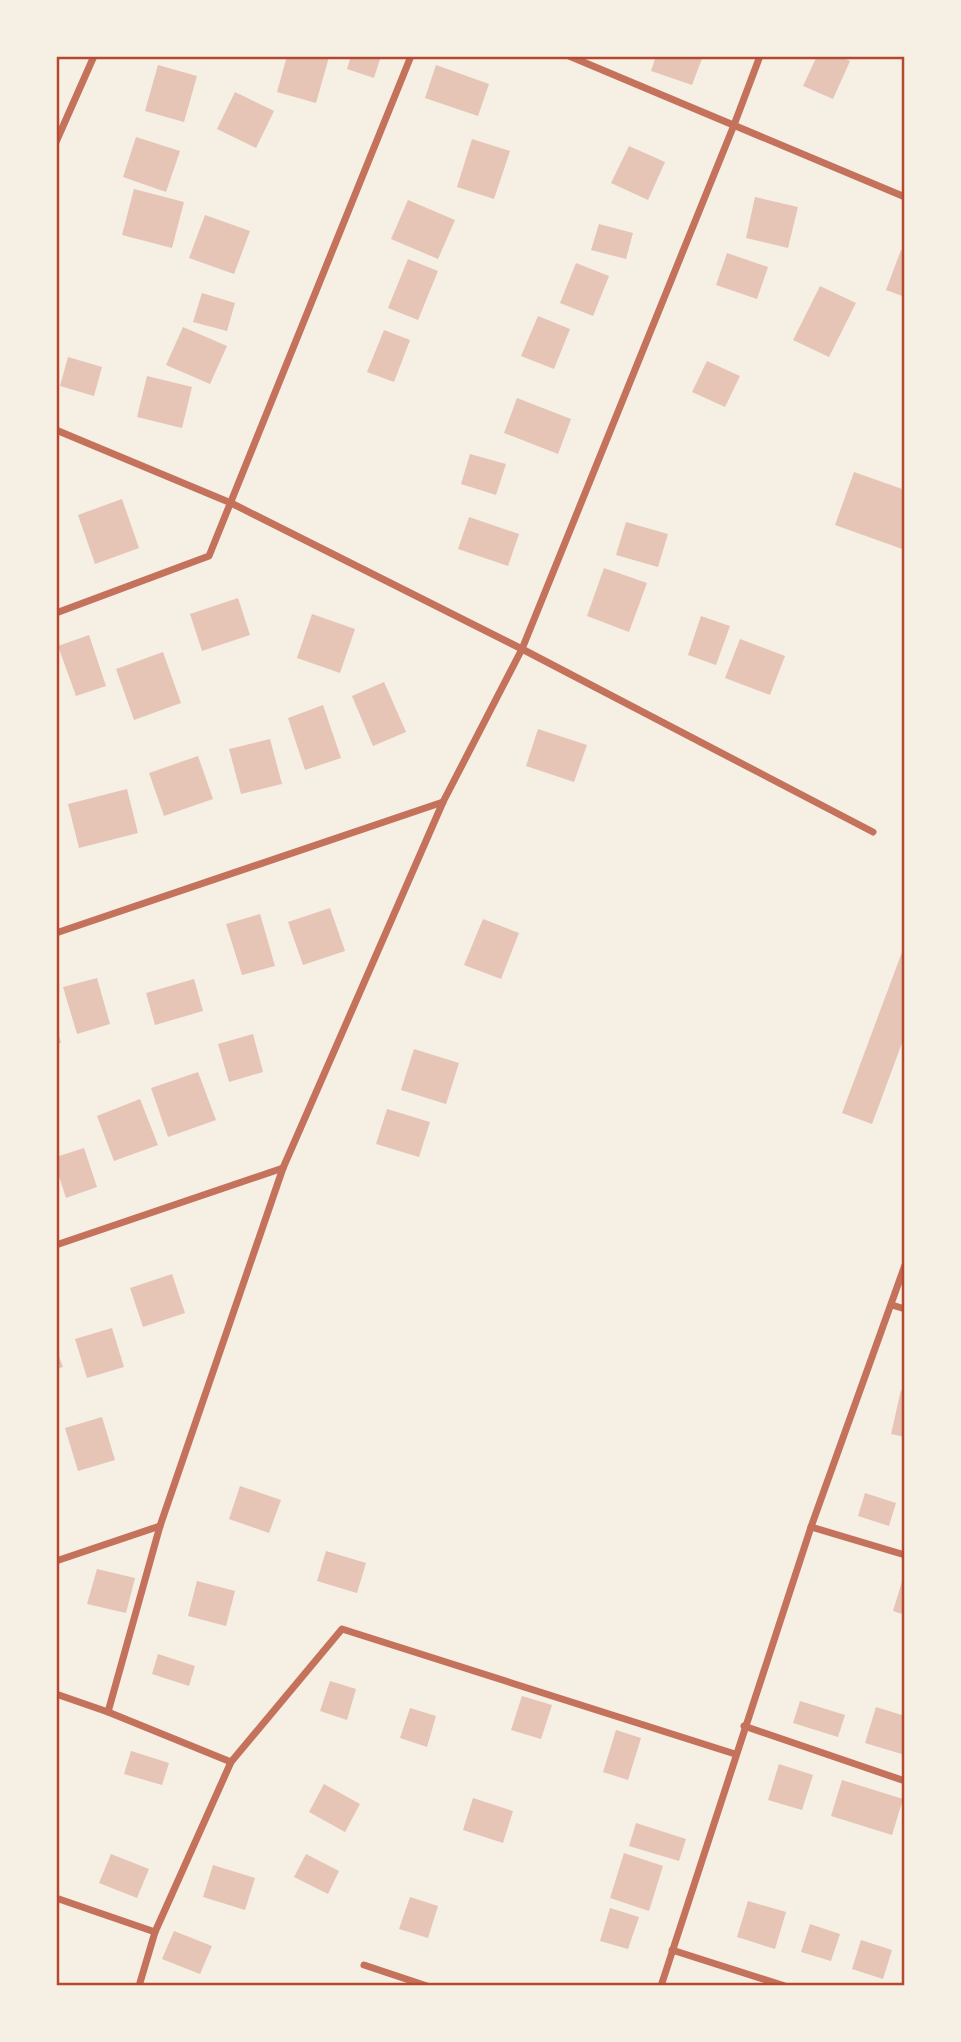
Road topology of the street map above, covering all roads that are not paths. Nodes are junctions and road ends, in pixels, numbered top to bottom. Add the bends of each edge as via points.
1 (94, 56) edge
2 (411, 56) edge
3 (569, 56) edge
4 (760, 56) edge
5 (734, 125) junction
6 (56, 142) edge
7 (905, 197) edge
8 (56, 430) edge
9 (231, 503) junction
10 (56, 613) edge
11 (523, 649) junction
12 (443, 802) junction
13 (873, 832) dead end
14 (56, 933) edge
15 (283, 1168) junction
16 (56, 1245) edge
17 (905, 1265) edge
18 (892, 1305) junction
19 (905, 1309) edge
20 (160, 1526) junction
21 (811, 1527) junction
22 (905, 1555) edge
23 (56, 1561) edge
24 (56, 1694) edge
25 (108, 1712) junction
26 (744, 1726) junction
27 (735, 1754) junction
28 (231, 1762) junction
29 (905, 1781) edge
30 (56, 1898) edge
31 (155, 1932) junction
32 (672, 1950) junction
33 (363, 1965) dead end
34 (139, 1986) edge
35 (427, 1986) edge
36 (661, 1986) edge
37 (785, 1986) edge

1 - 6 street
2 - 9 street
3 - 5 street
4 - 5 street
5 - 7 street
5 - 11 street
8 - 9 street
9 - 10 street via 209,556
9 - 11 street
11 - 12 street
11 - 13 street
12 - 14 street
12 - 15 street
15 - 16 street
15 - 20 street
17 - 18 street
18 - 19 street
18 - 21 street
20 - 23 street
20 - 25 street
21 - 22 street
21 - 26 street
24 - 25 street
25 - 28 street
26 - 27 street
26 - 29 street
27 - 28 street via 342,1629
27 - 32 street
28 - 31 street
30 - 31 street
31 - 34 street
32 - 36 street
32 - 37 street
33 - 35 street

